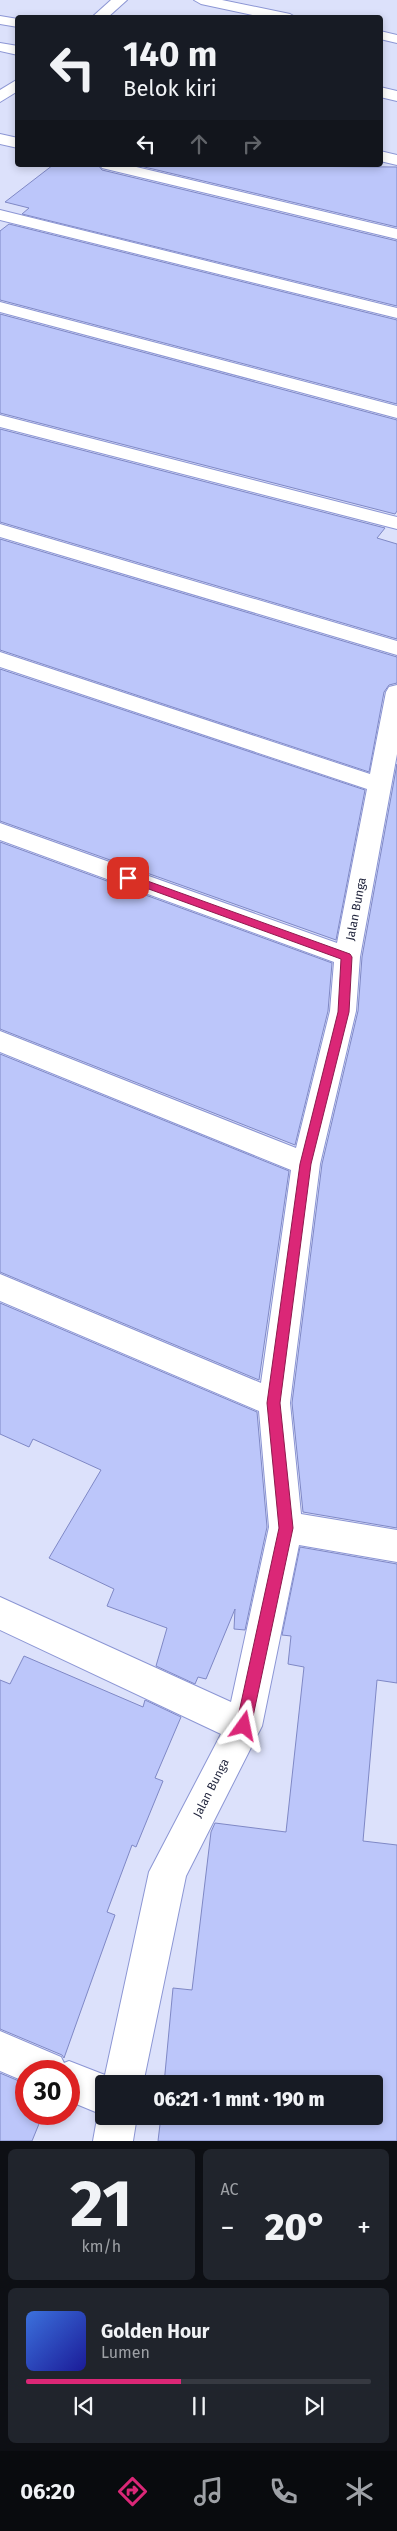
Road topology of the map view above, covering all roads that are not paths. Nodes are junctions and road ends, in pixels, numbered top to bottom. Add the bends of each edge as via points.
1 (120, 0) edge
2 (202, 0) edge
3 (102, 15) edge
4 (275, 15) edge
5 (0, 20) edge
6 (15, 22) edge
7 (383, 36) edge
8 (397, 39) edge
9 (0, 47) edge
10 (15, 50) edge
11 (15, 86) edge
12 (383, 93) edge
13 (397, 96) edge
14 (0, 97) edge
15 (0, 139) edge
16 (15, 142) edge
17 (383, 157) edge
18 (397, 160) edge
19 (116, 167) edge
20 (0, 215) edge
21 (397, 234) edge
22 (0, 308) edge
23 (397, 312) edge
24 (397, 412) edge
25 (2, 426) edge
26 (397, 523) edge
27 (0, 530) edge
28 (397, 648) edge
29 (0, 659) edge
30 (397, 692) edge
31 (379, 785) junction
32 (0, 832) edge
33 (347, 957) junction
34 (0, 1041) edge
35 (306, 1164) junction
36 (0, 1287) edge
37 (274, 1403) junction
38 (286, 1528) junction
39 (397, 1546) edge
40 (0, 1613) edge
41 (244, 1726) junction
42 (0, 2051) edge
43 (21, 2060) edge
44 (125, 2075) edge
45 (80, 2085) edge
46 (95, 2092) edge
47 (116, 2125) edge
48 (113, 2141) edge

1 - 3 street
2 - 4 street
5 - 6 street
7 - 8 street
9 - 10 street
11 - 14 street
12 - 13 street
15 - 16 street
17 - 18 street
19 - 21 street
20 - 23 street
22 - 24 street
25 - 26 street
27 - 28 street
29 - 31 street
30 - 31 street, Jalan Bunga
31 - 33 street, Jalan Bunga
32 - 33 street
33 - 35 street, Jalan Bunga via 343,1012
34 - 35 street
35 - 37 street, Jalan Bunga
36 - 37 street
37 - 38 street, Jalan Bunga
38 - 39 street
38 - 41 street, Jalan Bunga
40 - 41 street
41 - 44 street, Jalan Bunga via 168,1872
42 - 43 street
45 - 46 street
47 - 48 street

